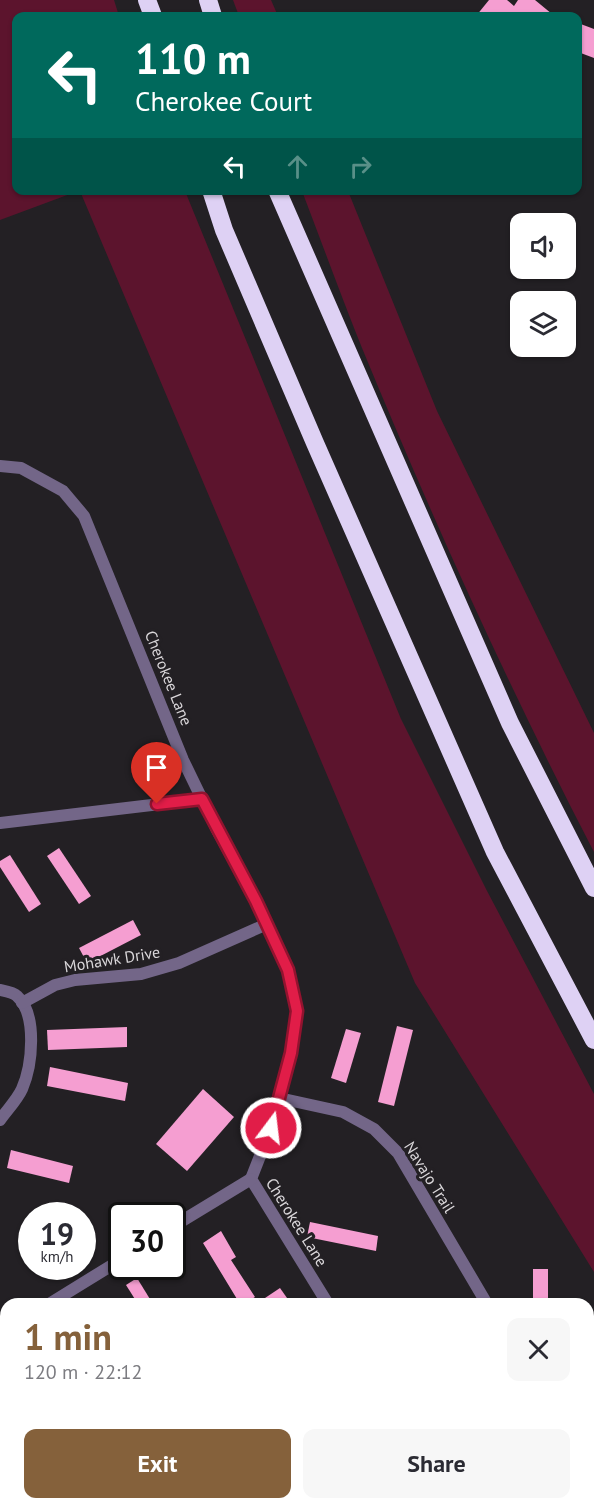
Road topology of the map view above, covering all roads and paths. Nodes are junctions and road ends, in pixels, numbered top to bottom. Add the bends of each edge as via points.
1 (213, 195) edge
2 (279, 195) edge
3 (0, 466) edge
4 (202, 799) junction
5 (0, 823) edge
6 (594, 888) edge
7 (267, 924) junction
8 (0, 990) edge
9 (22, 1003) junction
10 (594, 1040) edge
11 (279, 1098) junction
12 (0, 1120) edge
13 (250, 1179) junction
14 (186, 1218) edge
15 (108, 1268) edge
16 (59, 1298) edge
17 (324, 1298) edge
18 (483, 1298) edge

1 - 10 highway via 310,433 495,852
2 - 6 highway via 510,723
3 - 4 street, Cherokee Lane via 21,468 63,490 84,516
4 - 5 street
4 - 7 street, Cherokee Lane
7 - 9 street, Mohawk Drive via 179,963 141,974 55,985
7 - 11 street, Cherokee Lane via 288,970 297,1011
8 - 9 street via 16,995
9 - 12 street via 31,1026 32,1052 22,1090
11 - 13 street, Cherokee Lane
11 - 18 street, Navajo Trail via 343,1112 374,1129 398,1153
13 - 14 street
13 - 17 street, Cherokee Lane
15 - 16 street

